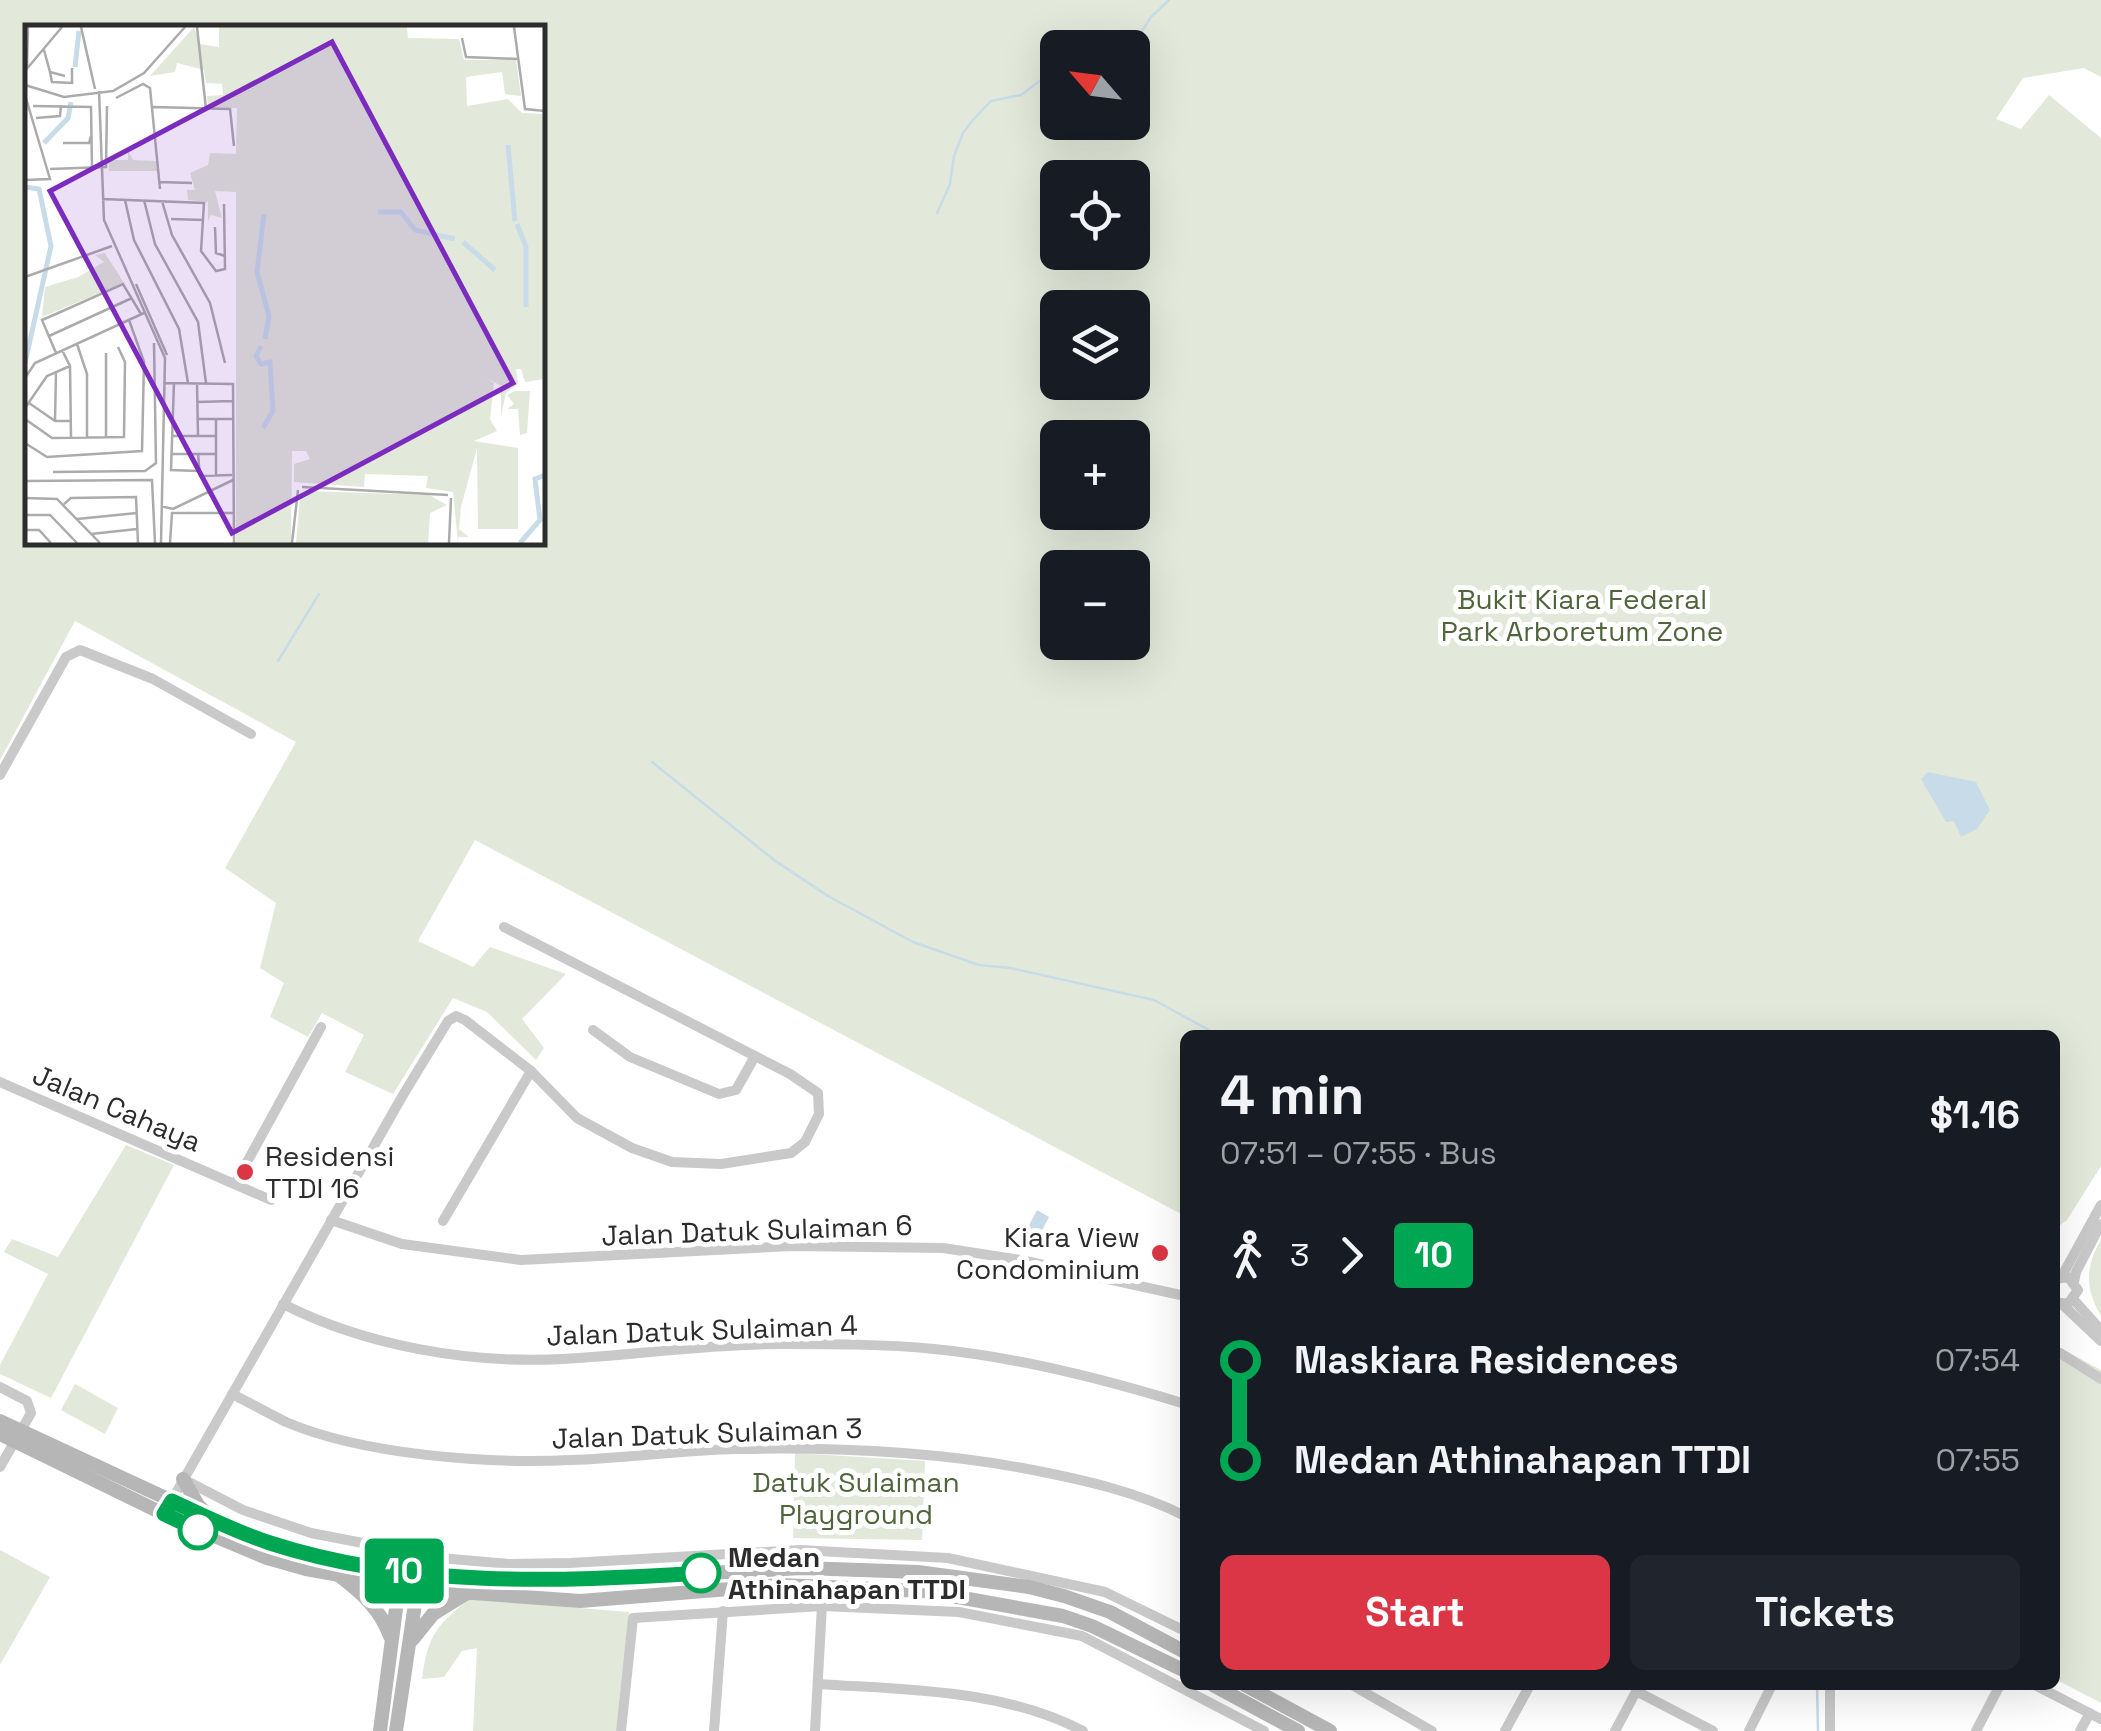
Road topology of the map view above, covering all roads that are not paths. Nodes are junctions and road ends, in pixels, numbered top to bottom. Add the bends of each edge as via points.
1 (252, 734) dead end
2 (0, 773) edge
3 (504, 927) dead end
4 (322, 1026) dead end
5 (593, 1030) dead end
6 (755, 1056) junction
7 (530, 1071) junction
8 (0, 1082) edge
9 (235, 1184) junction
10 (271, 1200) dead end
11 (2101, 1206) edge
12 (331, 1220) junction
13 (443, 1221) dead end
14 (2101, 1224) edge
15 (2060, 1275) edge
16 (2060, 1278) edge
17 (2074, 1282) junction
18 (1180, 1295) edge
19 (2064, 1302) edge
20 (283, 1304) junction
21 (2101, 1330) edge
22 (2101, 1341) edge
23 (2060, 1353) dead end
24 (2101, 1379) edge
25 (0, 1387) edge
26 (232, 1394) junction
27 (1180, 1403) edge
28 (0, 1421) edge
29 (0, 1434) edge
30 (32, 1444) junction
31 (0, 1466) edge
32 (184, 1479) junction
33 (168, 1508) junction
34 (1180, 1514) edge
35 (212, 1520) junction
36 (339, 1575) junction
37 (400, 1578) junction
38 (981, 1580) junction
39 (419, 1581) junction
40 (560, 1581) junction
41 (780, 1585) junction
42 (822, 1587) junction
43 (468, 1593) junction
44 (580, 1602) junction
45 (822, 1606) junction
46 (1008, 1606) junction
47 (779, 1608) junction
48 (723, 1611) junction
49 (1180, 1629) edge
50 (392, 1642) junction
51 (409, 1644) junction
52 (1180, 1649) edge
53 (1180, 1668) edge
54 (819, 1684) junction
55 (1180, 1687) edge
56 (1185, 1690) edge
57 (1223, 1690) edge
58 (1255, 1690) edge
59 (1361, 1690) edge
60 (1527, 1690) edge
61 (1637, 1690) edge
62 (1642, 1690) edge
63 (1769, 1690) edge
64 (1830, 1690) edge
65 (1997, 1690) edge
66 (2045, 1690) edge
67 (2095, 1716) edge
68 (380, 1731) edge
69 (396, 1731) edge
70 (622, 1731) edge
71 (714, 1731) edge
72 (816, 1731) edge
73 (1083, 1731) edge
74 (1264, 1731) edge
75 (1298, 1731) edge
76 (1330, 1731) edge
77 (1432, 1731) edge
78 (1505, 1731) edge
79 (1615, 1731) edge
80 (1714, 1731) edge
81 (1748, 1731) edge
82 (1830, 1731) edge
83 (1976, 1731) edge
84 (2080, 1731) edge

1 - 2 street via 153,679 80,650 66,657
3 - 6 street
4 - 9 street
5 - 6 street via 630,1057 719,1094 736,1090
6 - 7 street via 818,1093 818,1114 805,1142 791,1152 721,1164 672,1162 632,1148 577,1118
7 - 12 street via 456,1016 448,1021
7 - 13 street
8 - 9 street, Jalan Cahaya
9 - 10 street, Jalan Cahaya
11 - 15 street
12 - 18 street, Jalan Datuk Sulaiman 6 via 402,1244 521,1260 792,1246 942,1248
12 - 20 street
14 - 17 street
16 - 17 street
17 - 19 street via 2078,1290
19 - 21 street
19 - 22 street
20 - 26 street
20 - 27 street, Jalan Datuk Sulaiman 4 via 363,1337 471,1356 562,1359 776,1344 933,1348 1004,1358
23 - 24 street
25 - 31 street via 27,1401 31,1413
26 - 32 street
26 - 34 street, Jalan Datuk Sulaiman 3 via 330,1436 448,1456 567,1461 858,1448 1042,1472 1129,1493
28 - 30 main road
29 - 30 main road
30 - 33 main road
32 - 33 street
32 - 35 main road
32 - 49 street via 242,1510 311,1533 440,1558 570,1563 800,1550 948,1558 1104,1592
33 - 35 main road
33 - 36 main road via 236,1548
35 - 37 main road
36 - 37 main road
36 - 50 main road via 372,1604
37 - 39 main road
37 - 50 main road
38 - 40 main road via 802,1568
38 - 46 main road via 1019,1594
38 - 52 main road via 1092,1604
39 - 40 main road
39 - 43 main road
39 - 51 main road
40 - 44 main road via 563,1596
41 - 42 main road
41 - 44 main road
41 - 47 street
42 - 45 street
42 - 46 main road via 924,1591
43 - 44 main road
43 - 51 main road via 433,1614
45 - 47 street
45 - 54 street
45 - 55 street via 959,1612 1082,1636
46 - 53 main road via 1092,1626
47 - 48 street
48 - 70 street via 633,1618
48 - 71 street
50 - 68 main road
51 - 69 main road
54 - 72 street
54 - 73 street via 954,1693 1056,1716
56 - 74 street
57 - 75 main road
58 - 76 main road
59 - 77 street
60 - 78 street
61 - 79 street
62 - 80 street
63 - 81 street
64 - 82 street
65 - 83 street
66 - 67 street
67 - 84 street

